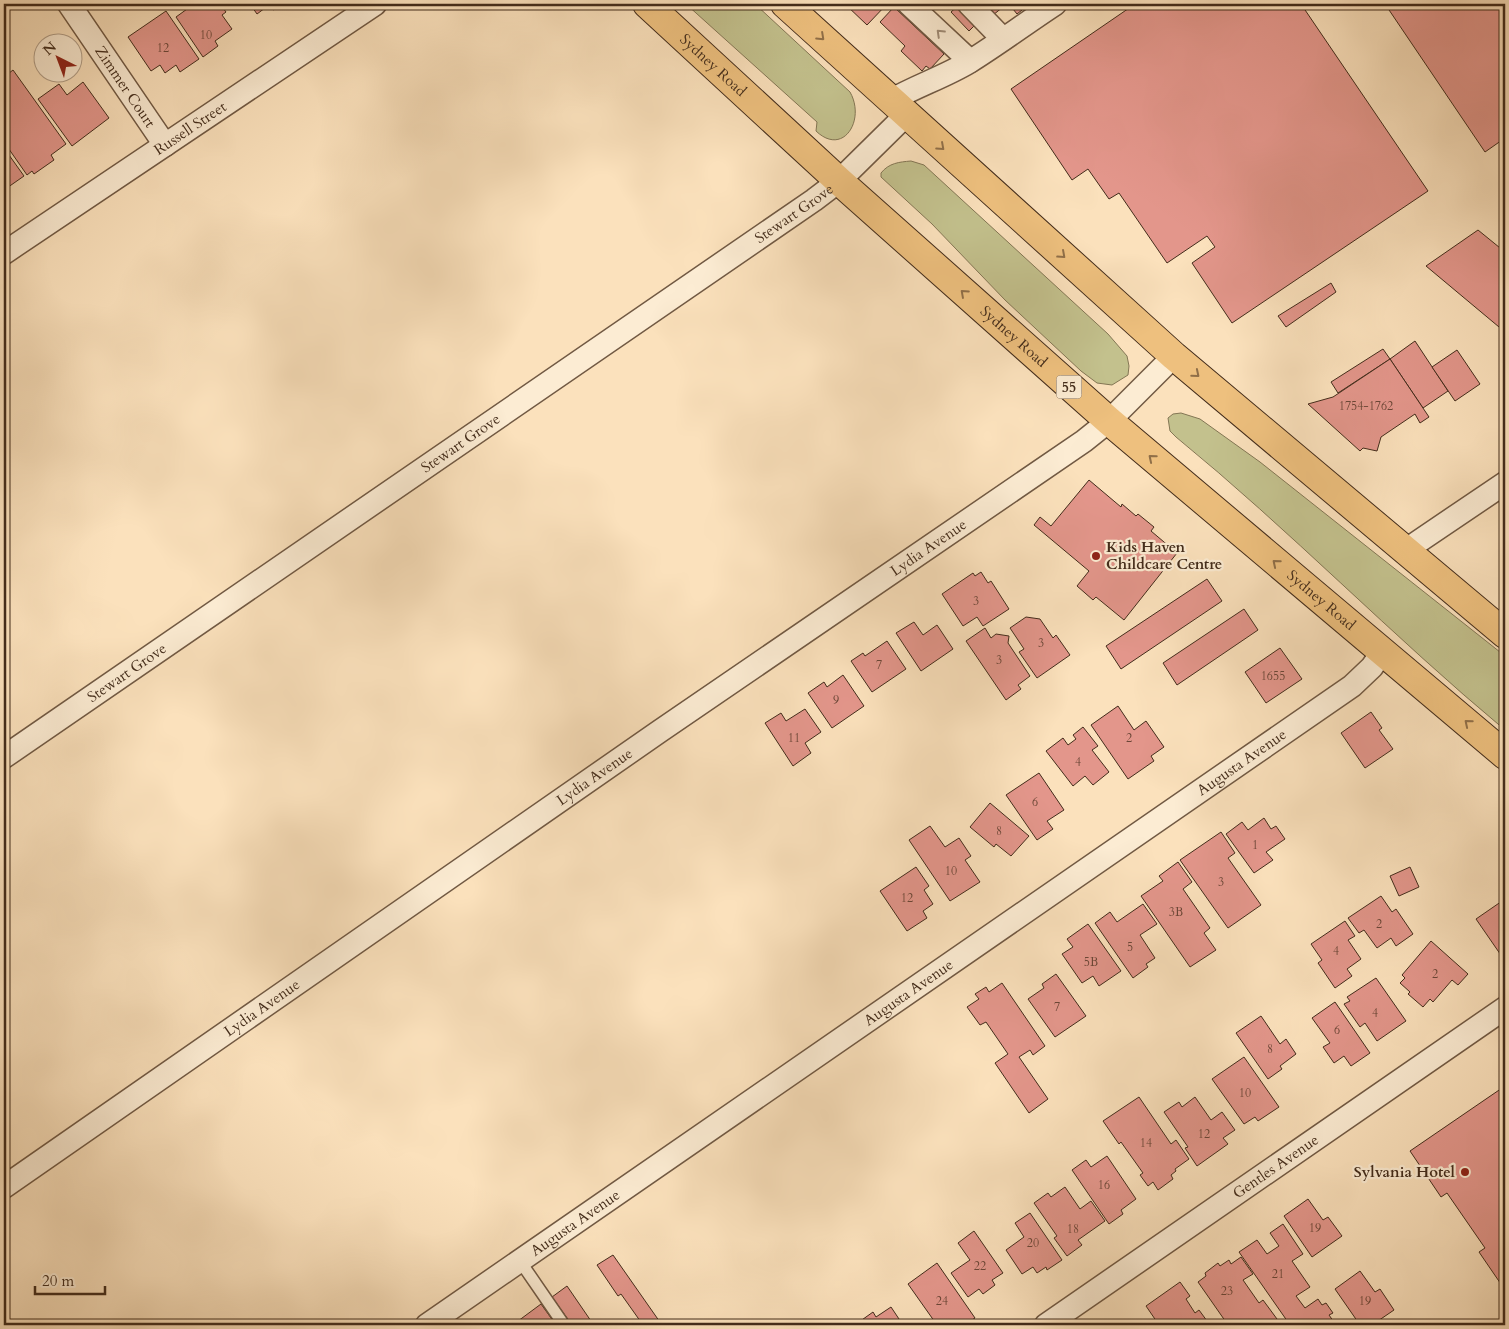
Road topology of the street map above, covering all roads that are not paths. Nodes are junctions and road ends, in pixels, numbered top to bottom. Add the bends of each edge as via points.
1 (69, 4) edge
2 (375, 4) edge
3 (647, 4) edge
4 (785, 4) edge
5 (909, 4) edge
6 (970, 4) edge
7 (1050, 5) edge
8 (1003, 39) junction
9 (970, 62) junction
10 (898, 108) junction
11 (165, 145) junction
12 (839, 181) junction
13 (4, 253) edge
14 (1174, 356) junction
15 (1108, 421) junction
16 (1505, 482) edge
17 (1406, 550) junction
18 (1505, 634) edge
19 (1382, 652) junction
20 (1505, 754) edge
21 (4, 757) edge
22 (1505, 1008) edge
23 (4, 1187) edge
24 (520, 1261) junction
25 (427, 1325) edge
26 (564, 1325) edge
27 (1046, 1325) edge

1 - 11 street, Zimmer Court
2 - 11 street, Russell Street
3 - 12 highway, Sydney Road / 55
4 -> 10 highway
9 -> 5 street
6 - 8 street
7 - 8 street, Stewart Grove
8 - 9 street, Stewart Grove
9 - 10 street, Stewart Grove via 913,87
10 - 12 street, Stewart Grove
10 -> 14 highway
11 - 13 street, Russell Street
15 -> 12 highway, Sydney Road / 55
12 - 21 street, Stewart Grove
14 - 15 street, Lydia Avenue
14 -> 17 highway
19 -> 15 highway, Sydney Road / 55
15 - 23 street, Lydia Avenue via 1084,441
16 - 17 street
17 - 18 highway
20 -> 19 highway, Sydney Road / 55
19 - 24 street, Augusta Avenue via 1352,686
22 - 27 street, Gentles Avenue
24 - 25 street, Augusta Avenue
24 - 26 lane

